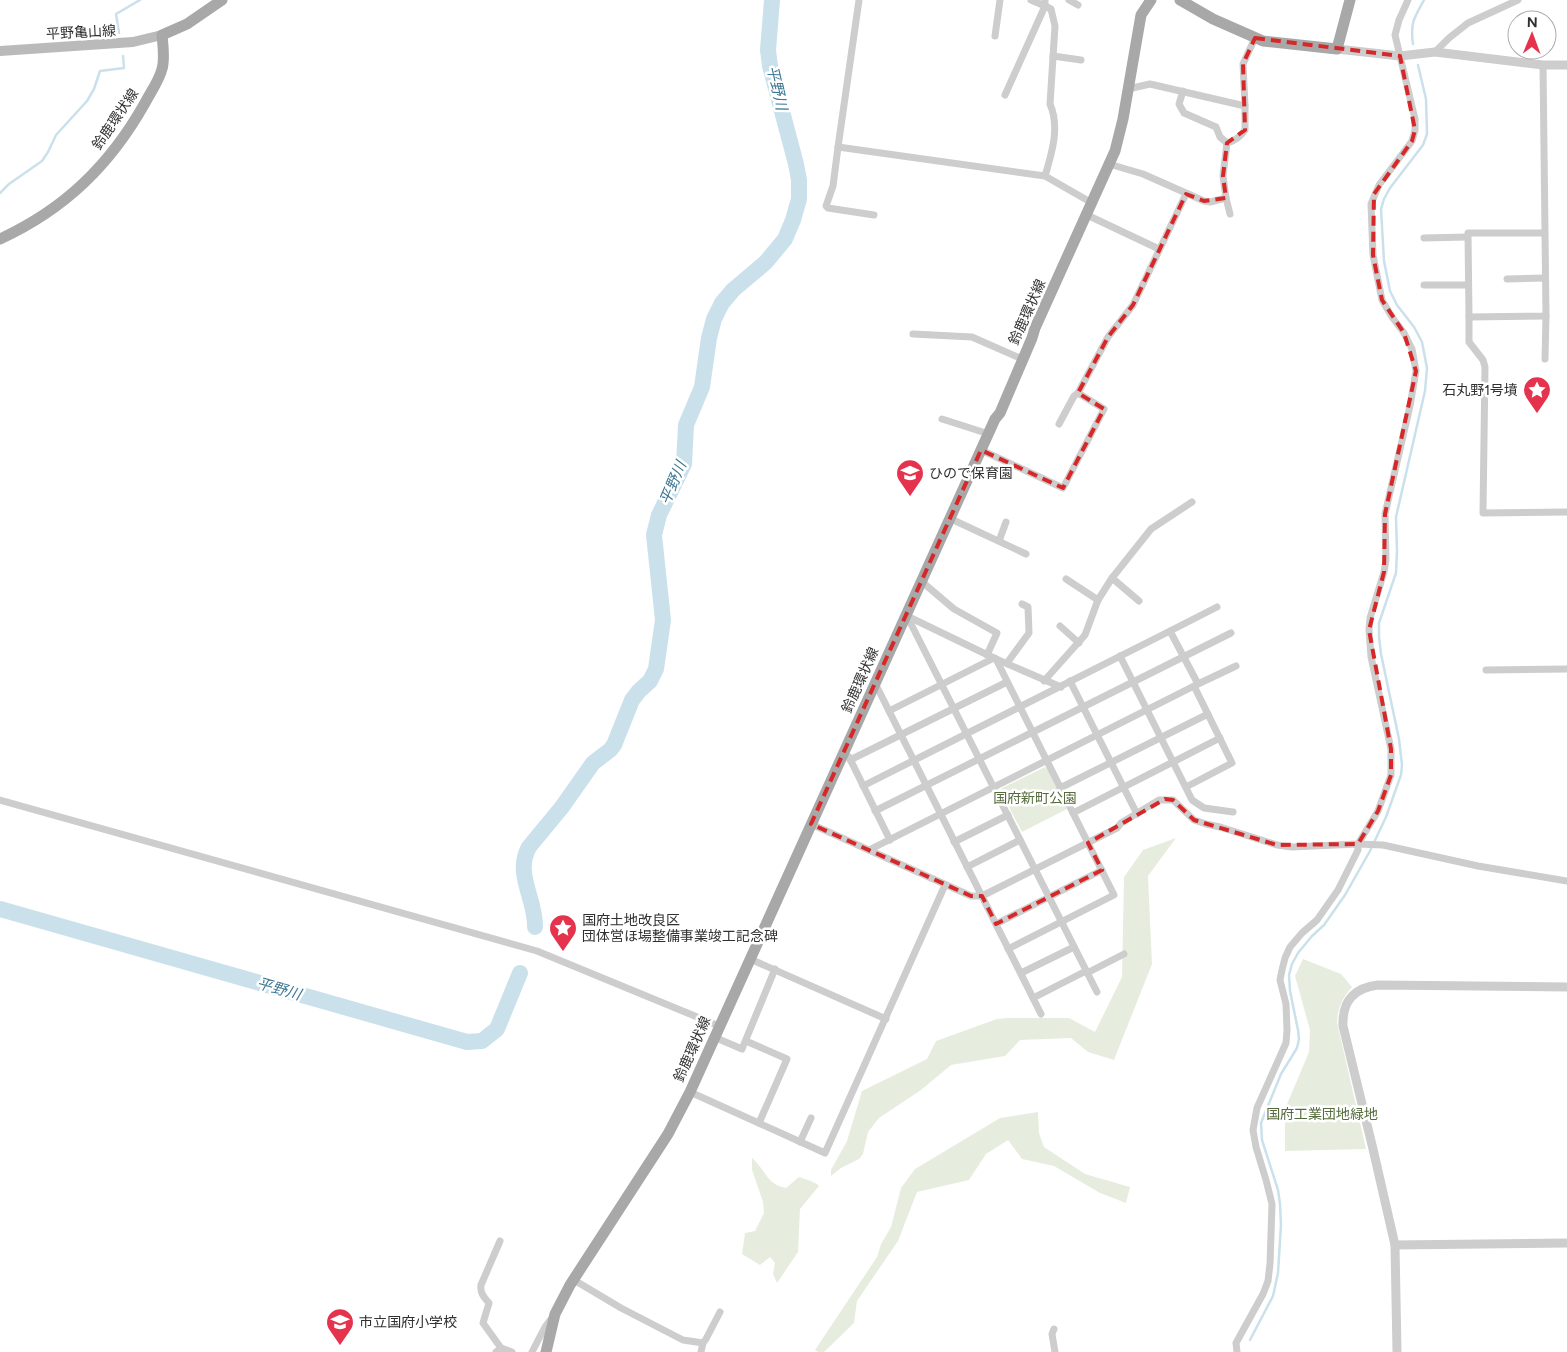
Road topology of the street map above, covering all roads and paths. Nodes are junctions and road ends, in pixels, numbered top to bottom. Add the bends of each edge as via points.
1 (859, 0) edge
2 (1000, 0) edge
3 (1031, 0) edge
4 (1069, 0) edge
5 (1151, 0) edge
6 (1180, 0) edge
7 (1350, 0) edge
8 (1408, 0) edge
9 (1518, 0) edge
10 (217, 1) edge
11 (1045, 3) edge
12 (1078, 5) dead end
13 (162, 35) junction
14 (995, 36) dead end
15 (1255, 38) junction
16 (1337, 49) junction
17 (0, 51) edge
18 (1435, 52) junction
19 (1053, 56) junction
20 (1400, 56) junction
21 (1081, 60) dead end
22 (1544, 65) junction
23 (1567, 65) edge
24 (1128, 89) junction
25 (1184, 91) junction
26 (1005, 95) dead end
27 (1246, 106) junction
28 (1227, 143) junction
29 (838, 147) junction
30 (1109, 164) junction
31 (1045, 176) junction
32 (1186, 194) junction
33 (1226, 198) junction
34 (1092, 203) junction
35 (1230, 214) dead end
36 (874, 215) dead end
37 (1087, 215) junction
38 (1544, 232) junction
39 (1468, 237) junction
40 (1424, 238) dead end
41 (0, 239) edge
42 (1159, 249) junction
43 (1545, 278) junction
44 (1507, 279) dead end
45 (1468, 285) junction
46 (1424, 286) dead end
47 (1546, 316) junction
48 (1469, 317) junction
49 (913, 334) dead end
50 (1022, 359) junction
51 (1545, 359) dead end
52 (1078, 393) junction
53 (942, 419) dead end
54 (1059, 424) dead end
55 (989, 434) junction
56 (981, 450) junction
57 (1192, 502) dead end
58 (1567, 512) edge
59 (949, 518) junction
60 (1006, 522) dead end
61 (999, 541) junction
62 (1026, 554) dead end
63 (1112, 578) junction
64 (1066, 579) dead end
65 (921, 581) junction
66 (1098, 600) junction
67 (1139, 601) dead end
68 (1022, 604) dead end
69 (1217, 607) dead end
70 (907, 616) junction
71 (1060, 626) dead end
72 (1170, 631) junction
73 (1230, 633) dead end
74 (1078, 643) junction
75 (1120, 656) junction
76 (1183, 656) junction
77 (992, 657) junction
78 (1007, 663) junction
79 (1236, 666) dead end
80 (1567, 669) edge
81 (1486, 670) dead end
82 (1044, 681) junction
83 (1070, 681) junction
84 (1008, 682) junction
85 (1133, 682) junction
86 (874, 685) junction
87 (942, 685) junction
88 (1196, 685) junction
89 (1061, 687) junction
90 (1083, 706) junction
91 (1020, 707) junction
92 (954, 709) junction
93 (1148, 710) junction
94 (889, 712) junction
95 (1208, 714) junction
96 (1032, 732) junction
97 (967, 734) junction
98 (1097, 735) junction
99 (901, 736) junction
100 (1161, 738) junction
101 (1220, 738) junction
102 (847, 756) junction
103 (979, 758) junction
104 (913, 760) junction
105 (1047, 761) junction
106 (1173, 762) junction
107 (1111, 763) junction
108 (863, 786) junction
109 (926, 786) junction
110 (1186, 787) junction
111 (994, 788) junction
112 (1060, 788) junction
113 (1124, 788) junction
114 (0, 800) edge
115 (875, 811) junction
116 (1232, 812) dead end
117 (1073, 813) junction
118 (1137, 814) junction
119 (940, 815) junction
120 (1008, 815) junction
121 (811, 824) junction
122 (890, 840) junction
123 (1020, 840) junction
124 (954, 842) junction
125 (1088, 843) junction
126 (1362, 844) junction
127 (869, 850) junction
128 (967, 867) junction
129 (1035, 869) junction
130 (1102, 870) junction
131 (1567, 881) edge
132 (945, 885) junction
133 (982, 896) junction
134 (1049, 897) junction
135 (1061, 921) junction
136 (996, 924) junction
137 (1074, 947) junction
138 (1008, 949) junction
139 (1124, 954) dead end
140 (750, 959) junction
141 (775, 969) junction
142 (1086, 972) junction
143 (1021, 973) junction
144 (1567, 987) edge
145 (1097, 992) dead end
146 (1033, 998) junction
147 (1041, 1014) dead end
148 (886, 1019) junction
149 (717, 1031) junction
150 (746, 1041) junction
151 (690, 1092) junction
152 (811, 1118) dead end
153 (759, 1123) junction
154 (800, 1142) junction
155 (500, 1241) dead end
156 (1567, 1243) edge
157 (1395, 1245) junction
158 (574, 1280) junction
159 (720, 1312) dead end
160 (554, 1314) junction
161 (1054, 1329) dead end
162 (703, 1343) junction
163 (498, 1350) edge
164 (512, 1352) edge
165 (532, 1352) edge
166 (546, 1352) edge
167 (701, 1352) edge
168 (1055, 1352) edge
169 (1237, 1352) edge
170 (1397, 1352) edge

1 - 29 street
2 - 14 street
3 - 11 street
4 - 12 street
5 - 24 main road, 鈴鹿環状線 via 1141,15
6 - 15 main road
7 - 16 main road
8 - 20 street via 1395,35
9 - 18 street via 1468,23
10 - 13 main road via 187,24
11 - 19 street via 1051,9 1055,26
11 - 26 street
13 - 17 main road, 平野亀山線 via 133,42
13 - 41 main road, 鈴鹿環状線 via 164,61 161,74 119,145 84,184 60,204
15 - 16 main road via 1273,43
15 - 27 street via 1243,64
16 - 20 street
18 - 20 street
18 - 22 street
19 - 21 street
19 - 31 street via 1050,104 1055,127
20 - 126 street via 1415,130 1412,141 1374,194 1371,204 1373,255 1382,300 1412,349 1416,371 1385,514 1386,560 1369,630 1369,650 1390,748 1391,775
22 - 23 street
22 - 38 street
24 - 25 street via 1148,84
24 - 30 main road, 鈴鹿環状線 via 1124,119
25 - 27 street
25 - 28 street via 1179,104 1184,113 1216,127
27 - 28 street via 1245,130
28 - 33 street via 1223,176
29 - 31 street
29 - 36 street via 833,186 826,206
30 - 32 street via 1143,174
30 - 34 main road, 鈴鹿環状線
31 - 34 street
32 - 33 street via 1210,202
32 - 42 street
33 - 35 street
34 - 37 main road, 鈴鹿環状線
37 - 42 street
37 - 50 main road, 鈴鹿環状線
38 - 39 street via 1468,233
38 - 43 street
39 - 40 street
39 - 45 street
42 - 52 street via 1133,305 1108,337
43 - 44 street
43 - 47 street
45 - 46 street
45 - 48 street
47 - 48 street
47 - 51 street
48 - 58 street via 1469,342 1485,367 1483,513
49 - 50 street via 972,337
50 - 55 main road, 鈴鹿環状線
52 - 54 street
52 - 56 street via 1104,408 1063,488
53 - 55 street
55 - 56 main road, 鈴鹿環状線
56 - 59 main road, 鈴鹿環状線
57 - 63 street via 1151,529
59 - 61 street
59 - 65 main road, 鈴鹿環状線
60 - 61 street
61 - 62 street
63 - 66 street
63 - 67 street
64 - 66 street
65 - 70 main road, 鈴鹿環状線
65 - 77 street via 954,609 997,633
66 - 74 street via 1089,627
68 - 78 street via 1028,607 1029,633
69 - 72 street
70 - 77 street
70 - 86 main road, 鈴鹿環状線
70 - 87 street
71 - 74 street
72 - 75 street
72 - 76 street
73 - 76 street
74 - 82 street
75 - 83 street
75 - 85 street
76 - 85 street
76 - 88 street
77 - 78 street
77 - 84 street
77 - 87 street
78 - 82 street
79 - 88 street
80 - 81 street
82 - 89 street
83 - 89 street
83 - 90 street
84 - 91 street
84 - 92 street
85 - 90 street
85 - 93 street
86 - 94 street
86 - 102 main road, 鈴鹿環状線
87 - 92 street
87 - 94 street
88 - 93 street
88 - 95 street
89 - 91 street
90 - 96 street
90 - 98 street
91 - 96 street
91 - 97 street
92 - 97 street
92 - 99 street
93 - 98 street
93 - 100 street
94 - 99 street
95 - 100 street
95 - 101 street
96 - 103 street
96 - 105 street
97 - 103 street
97 - 104 street
98 - 105 street
98 - 107 street
99 - 102 street
99 - 104 street
100 - 106 street
100 - 107 street
101 - 106 street
101 - 110 street via 1232,763
102 - 108 street
102 - 121 main road, 鈴鹿環状線
103 - 109 street
103 - 111 street
104 - 108 street
104 - 109 street
105 - 111 street
105 - 112 street
106 - 110 street
106 - 113 street
107 - 112 street
107 - 113 street
108 - 115 street
109 - 115 street
109 - 119 street
110 - 116 street via 1198,805
111 - 119 street
111 - 120 street
112 - 117 street
113 - 117 street
113 - 118 street
114 - 149 street via 537,951
115 - 122 street
117 - 125 street
118 - 125 street
118 - 126 street via 1159,800 1173,800 1194,820 1277,845
119 - 122 street
119 - 124 street
120 - 123 street
120 - 124 street
121 - 127 street
121 - 140 main road, 鈴鹿環状線
122 - 127 street
123 - 128 street
123 - 129 street
124 - 128 street
125 - 129 street
125 - 130 street
126 - 131 street via 1382,845
126 - 169 street via 1338,890 1317,920 1290,947 1282,970 1280,980 1286,1004 1286,1043 1257,1108 1253,1130 1272,1204 1268,1281 1236,1343
127 - 132 street
128 - 133 street
129 - 133 street
129 - 134 street
130 - 134 street
130 - 135 street via 1114,895
132 - 133 street via 971,896
132 - 148 street
133 - 136 street
134 - 135 street
134 - 136 street
135 - 137 street
135 - 138 street
136 - 138 street
137 - 142 street
137 - 143 street
138 - 143 street
139 - 142 street
140 - 141 street
140 - 149 main road, 鈴鹿環状線
141 - 148 street
141 - 150 street
142 - 145 street
142 - 146 street
143 - 146 street
144 - 157 street via 1378,985 1360,989 1349,999 1343,1026
146 - 147 street
148 - 154 street via 826,1153
149 - 150 street via 742,1049
149 - 151 main road, 鈴鹿環状線
150 - 153 street via 787,1059
151 - 153 street
151 - 158 main road, 鈴鹿環状線 via 668,1134
152 - 154 street
153 - 154 street
155 - 163 street via 480,1290 489,1303 483,1322
156 - 157 street
157 - 170 street
158 - 160 main road, 鈴鹿環状線
158 - 162 street via 683,1340
159 - 162 street
160 - 165 street
160 - 166 main road, 鈴鹿環状線
161 - 168 street
162 - 167 street
163 - 164 street

